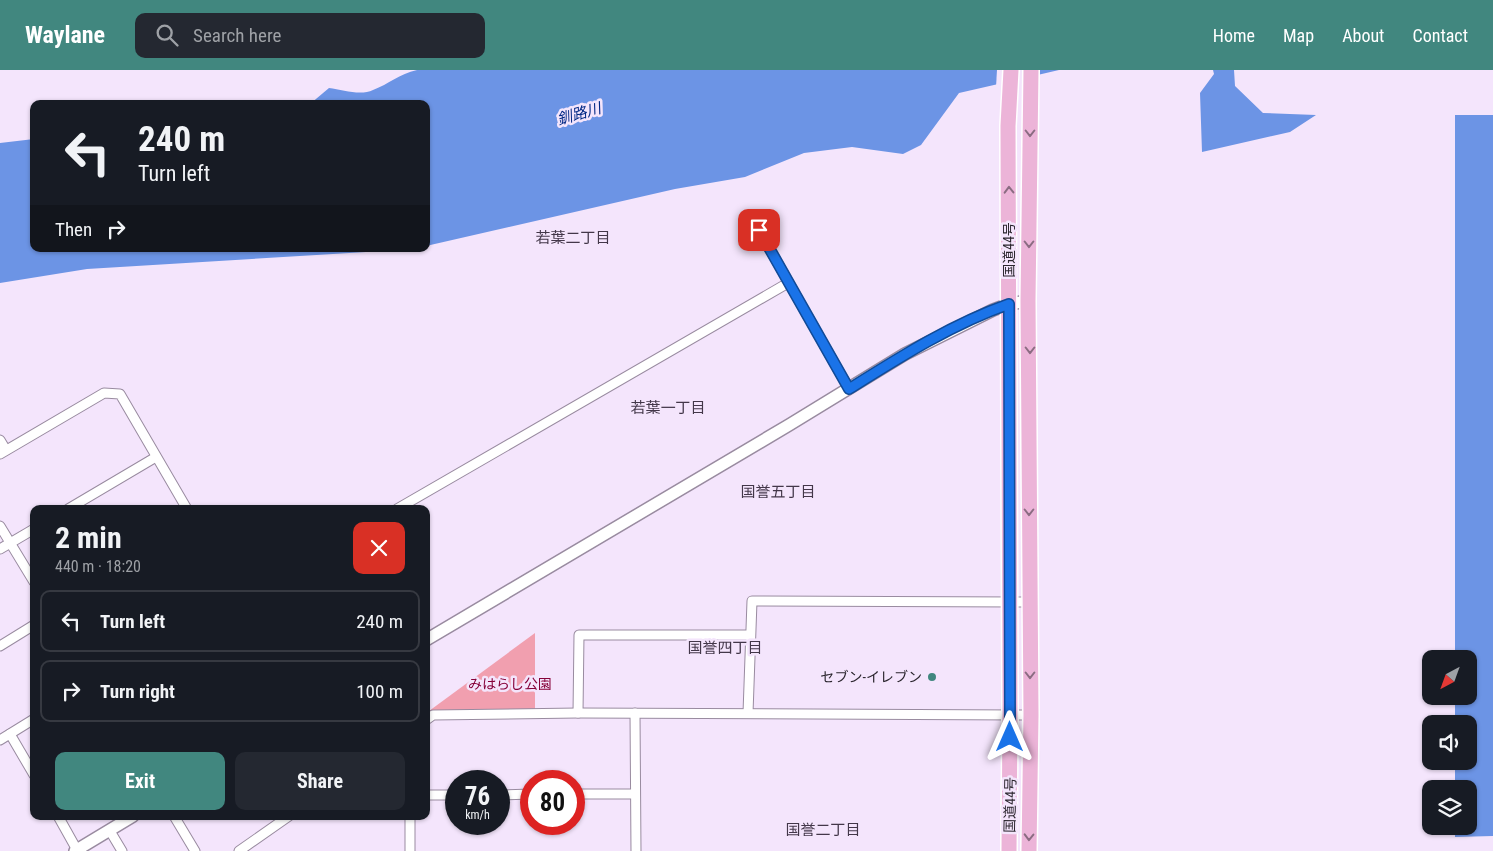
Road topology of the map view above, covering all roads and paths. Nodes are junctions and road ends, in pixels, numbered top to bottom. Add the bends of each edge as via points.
1 (1012, 70) edge
2 (1031, 70) edge
3 (759, 230) dead end
4 (788, 283) junction
5 (1028, 301) junction
6 (1009, 304) junction
7 (849, 389) junction
8 (0, 440) edge
9 (3, 452) edge
10 (156, 457) junction
11 (75, 505) edge
12 (185, 505) edge
13 (404, 505) edge
14 (0, 526) edge
15 (30, 531) edge
16 (10, 543) junction
17 (0, 549) edge
18 (30, 576) edge
19 (1010, 602) junction
20 (1030, 602) junction
21 (30, 627) edge
22 (750, 635) junction
23 (430, 638) edge
24 (0, 646) edge
25 (578, 712) junction
26 (635, 713) junction
27 (748, 713) junction
28 (1010, 715) junction
29 (1031, 715) junction
30 (430, 718) edge
31 (30, 722) edge
32 (10, 734) junction
33 (0, 740) edge
34 (30, 768) edge
35 (585, 794) edge
36 (635, 794) junction
37 (430, 795) edge
38 (445, 795) edge
39 (60, 820) edge
40 (127, 820) edge
41 (176, 820) edge
42 (283, 820) edge
43 (410, 820) edge
44 (110, 831) junction
45 (76, 850) edge
46 (122, 851) edge
47 (195, 851) edge
48 (239, 851) edge
49 (410, 851) edge
50 (636, 851) edge
51 (1009, 851) edge
52 (1029, 851) edge

6 -> 1 highway, 国道44号 via 1008,126
2 -> 5 highway, 国道44号
3 - 4 street
4 - 7 street
4 - 13 street
5 - 6 street
5 -> 20 highway, 国道44号
6 - 7 street via 976,317 905,354
6 - 19 highway, 国道44号
7 - 23 street
8 - 9 street
9 - 10 street via 104,393 120,394
10 - 11 street
10 - 12 street
14 - 16 street
15 - 16 street
16 - 17 street
16 - 18 street
19 - 20 street
19 - 22 street via 752,601
19 - 28 highway, 国道44号
20 -> 29 highway, 国道44号
21 - 24 street
22 - 25 street via 579,635
22 - 27 street
25 - 26 street
25 - 30 street
26 - 27 street
26 - 36 street
27 - 28 street
28 - 29 street
28 - 51 highway, 国道44号
29 -> 52 highway, 国道44号
31 - 32 street
32 - 33 street
32 - 34 street
35 - 36 street
36 - 50 street
37 - 38 street
39 - 45 street
40 - 44 street
41 - 47 street
42 - 48 street
43 - 49 street
44 - 45 street
44 - 46 street

